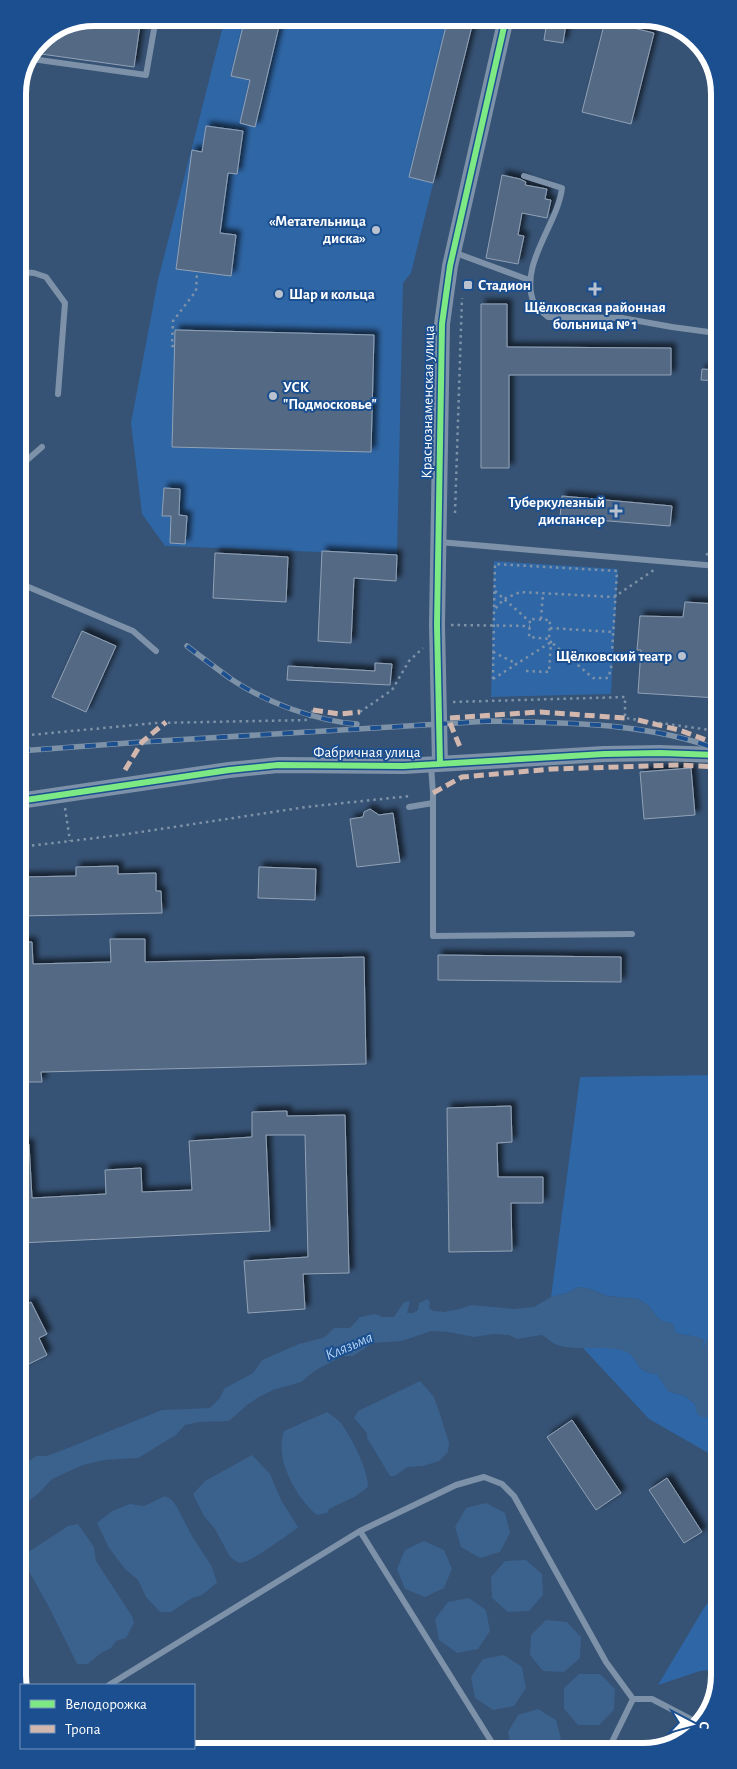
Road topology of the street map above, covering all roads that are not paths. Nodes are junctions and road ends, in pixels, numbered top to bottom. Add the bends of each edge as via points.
1 (155, 26) edge
2 (504, 26) edge
3 (36, 60) edge
4 (524, 176) dead end
5 (453, 252) junction
6 (26, 272) edge
7 (529, 280) junction
8 (711, 331) edge
9 (58, 394) dead end
10 (42, 446) dead end
11 (26, 461) edge
12 (438, 542) junction
13 (711, 565) edge
14 (26, 586) edge
15 (156, 651) dead end
16 (711, 755) edge
17 (436, 764) junction
18 (26, 800) edge
19 (433, 802) junction
20 (409, 807) dead end
21 (632, 934) dead end
22 (360, 1531) junction
23 (111, 1684) edge
24 (633, 1699) junction
25 (693, 1720) edge
26 (492, 1743) edge
27 (611, 1743) edge

1 - 3 lane via 146,75
2 - 5 street, Краснознаменская улица
4 - 7 lane via 562,188
5 - 7 lane
5 - 12 street, Краснознаменская улица via 442,324
6 - 9 lane via 46,277 65,303
7 - 8 lane via 534,304 548,317 622,318
10 - 11 lane
12 - 13 lane
12 - 17 street, Краснознаменская улица
14 - 15 lane via 133,630
16 - 17 street, Фабричная улица via 604,754
17 - 18 street, Фабричная улица via 258,767
17 - 19 lane
19 - 20 lane
19 - 21 lane via 433,936
22 - 23 lane
22 - 24 lane via 456,1485 484,1478 502,1484 514,1496 606,1662
22 - 26 lane
24 - 25 lane via 652,1699
24 - 27 lane

